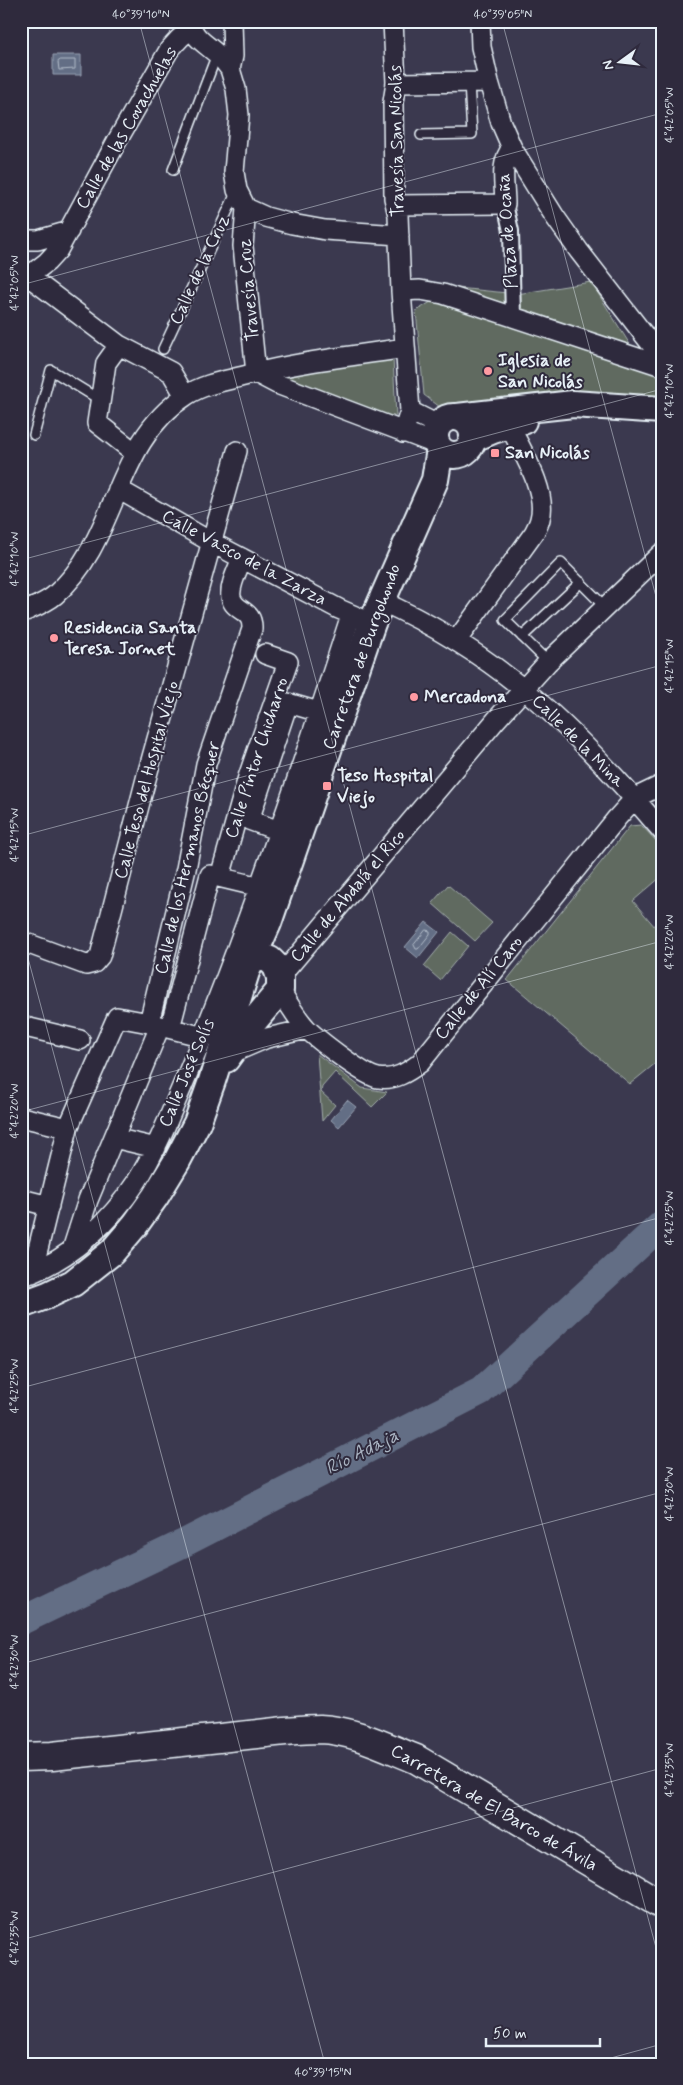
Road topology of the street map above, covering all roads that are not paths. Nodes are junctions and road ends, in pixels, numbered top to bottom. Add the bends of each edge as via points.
1 (232, 21) edge
2 (393, 21) edge
3 (480, 21) edge
4 (190, 25) edge
5 (217, 54) junction
6 (230, 69) junction
7 (489, 82) junction
8 (396, 83) junction
9 (469, 83) junction
10 (422, 136) dead end
11 (512, 148) junction
12 (173, 170) dead end
13 (237, 190) junction
14 (505, 204) junction
15 (396, 206) junction
16 (246, 208) junction
17 (69, 231) junction
18 (399, 235) junction
19 (21, 240) edge
20 (25, 279) edge
21 (401, 291) junction
22 (513, 317) junction
23 (119, 345) junction
24 (405, 348) junction
25 (163, 349) dead end
26 (662, 358) edge
27 (662, 366) edge
28 (256, 372) junction
29 (185, 396) junction
30 (100, 400) junction
31 (662, 410) edge
32 (410, 411) junction
33 (662, 422) edge
34 (509, 425) junction
35 (403, 433) junction
36 (34, 435) dead end
37 (450, 438) junction
38 (237, 451) dead end
39 (134, 452) junction
40 (118, 490) junction
41 (211, 542) junction
42 (662, 553) edge
43 (242, 558) junction
44 (580, 582) junction
45 (605, 607) junction
46 (21, 612) edge
47 (368, 613) junction
48 (522, 637) junction
49 (457, 640) junction
50 (265, 654) dead end
51 (548, 662) junction
52 (525, 688) junction
53 (319, 712) junction
54 (662, 785) edge
55 (635, 798) junction
56 (279, 831) junction
57 (662, 831) edge
58 (215, 876) junction
59 (260, 887) junction
60 (21, 941) edge
61 (270, 972) junction
62 (237, 1001) junction
63 (262, 1012) junction
64 (21, 1026) edge
65 (160, 1026) junction
66 (307, 1029) junction
67 (204, 1037) junction
68 (80, 1040) dead end
69 (230, 1054) junction
70 (212, 1081) junction
71 (21, 1117) edge
72 (68, 1128) junction
73 (114, 1138) junction
74 (156, 1148) junction
75 (21, 1199) edge
76 (49, 1206) junction
77 (72, 1250) junction
78 (27, 1275) edge
79 (21, 1305) edge
80 (21, 1757) edge
81 (662, 1905) edge

1 - 6 street, Calle de la Cruz
2 - 8 street, Travesía San Nicolás
3 - 7 street, Plaza de Ocaña via 481,47
4 - 5 street, Calle de las Covachuelas via 198,39
4 - 17 street, Calle de las Covachuelas via 169,50
5 - 6 street, Calle de las Covachuelas
5 - 12 lane
6 - 13 street, Calle de la Cruz via 239,115 234,172
7 - 9 street
7 - 11 street, Plaza de Ocaña
8 - 9 street
8 - 15 street, Travesía San Nicolás via 393,102
9 - 10 lane via 472,134
11 - 14 street, Plaza de Ocaña via 504,165
11 - 26 street, Plaza de Ocaña via 578,251
13 - 16 street, Calle de la Cruz
13 - 25 lane, Calle de la Cruz
14 - 15 street
14 - 22 street, Plaza de Ocaña via 511,231
15 - 18 street, Travesía San Nicolás
16 - 18 street, Calle de la Cruz via 266,217 325,230
16 - 28 street, Travesía Cruz via 243,246
17 - 19 street via 38,240
17 - 20 street, Calle de las Covachuelas via 52,256
18 - 21 street, Travesía San Nicolás
20 - 23 street
21 - 22 street via 444,294
21 - 24 street, Travesía San Nicolás
22 - 27 street
23 - 29 street via 172,372
23 - 30 street via 106,364
24 - 28 street
24 - 32 street, Travesía San Nicolás
28 - 29 street via 211,384
28 - 35 street via 277,384
29 - 39 street via 147,432
30 - 36 lane via 52,370
30 - 39 street via 97,423
31 - 37 main road via 573,404
32 - 35 street
32 - 37 street
33 - 34 main road, Carretera de Burgohondo via 573,415
34 - 37 main road, Carretera de Burgohondo
34 - 49 street via 537,484 541,518 534,533
35 - 37 street
37 - 47 main road, Carretera de Burgohondo via 435,480
38 - 41 street, Calle Teso del Hospital Viejo
39 - 40 street
40 - 41 street, Calle Vasco de la Zarza
40 - 46 street via 97,540 70,578 54,596
41 - 43 street, Calle Vasco de la Zarza
41 - 60 street, Calle Teso del Hospital Viejo via 100,956 94,963 86,964
42 - 45 street, Calle de Abdalá el Rico
43 - 47 street, Calle Vasco de la Zarza
43 - 65 street, Calle de los Hermanos Bécquer via 231,599 253,620 252,628 206,764
44 - 45 lane
44 - 48 lane
44 - 48 lane via 561,563 505,620
45 - 51 street, Calle de Abdalá el Rico
47 - 49 street, Calle de la Mina via 411,614
47 - 53 street, Calle José Solís
47 - 61 main road, Carretera de Burgohondo via 268,923
48 - 51 lane
49 - 52 street, Calle de la Mina
50 - 58 street, Calle Pintor Chicharro via 288,662
51 - 52 street, Calle de Abdalá el Rico
52 - 55 street, Calle de la Mina
52 - 61 street, Calle de Abdalá el Rico
53 - 56 street, Calle José Solís
53 - 56 street via 288,703 249,820
54 - 55 street, Calle de Alí Caro
55 - 57 street, Calle de la Mina
55 - 66 street, Calle de Alí Caro via 420,1063 407,1073 393,1078 378,1078 363,1072
56 - 59 street, Calle José Solís
58 - 59 street
58 - 65 street, Calle Pintor Chicharro
59 - 67 street, Calle José Solís
61 - 62 main road
61 - 63 main road
61 - 66 street, Calle de Alí Caro
62 - 63 main road via 247,1011
62 - 70 main road
63 - 69 main road
64 - 68 street
65 - 67 street
65 - 72 street via 117,1017
65 - 73 street, Calle de los Hermanos Bécquer
66 - 69 street via 267,1038
67 - 74 street, Calle José Solís
69 - 70 main road
70 - 79 main road via 197,1123 177,1161 155,1197 112,1252 73,1283
71 - 72 street
72 - 76 street
73 - 74 street
73 - 77 street, Calle de los Hermanos Bécquer via 88,1200
74 - 77 street, Calle José Solís via 136,1182 104,1222
75 - 76 street
76 - 78 street
77 - 78 street, Calle José Solís
80 - 81 highway, Carretera de El Barco de Ávila via 285,1731 321,1729 349,1734 416,1759

